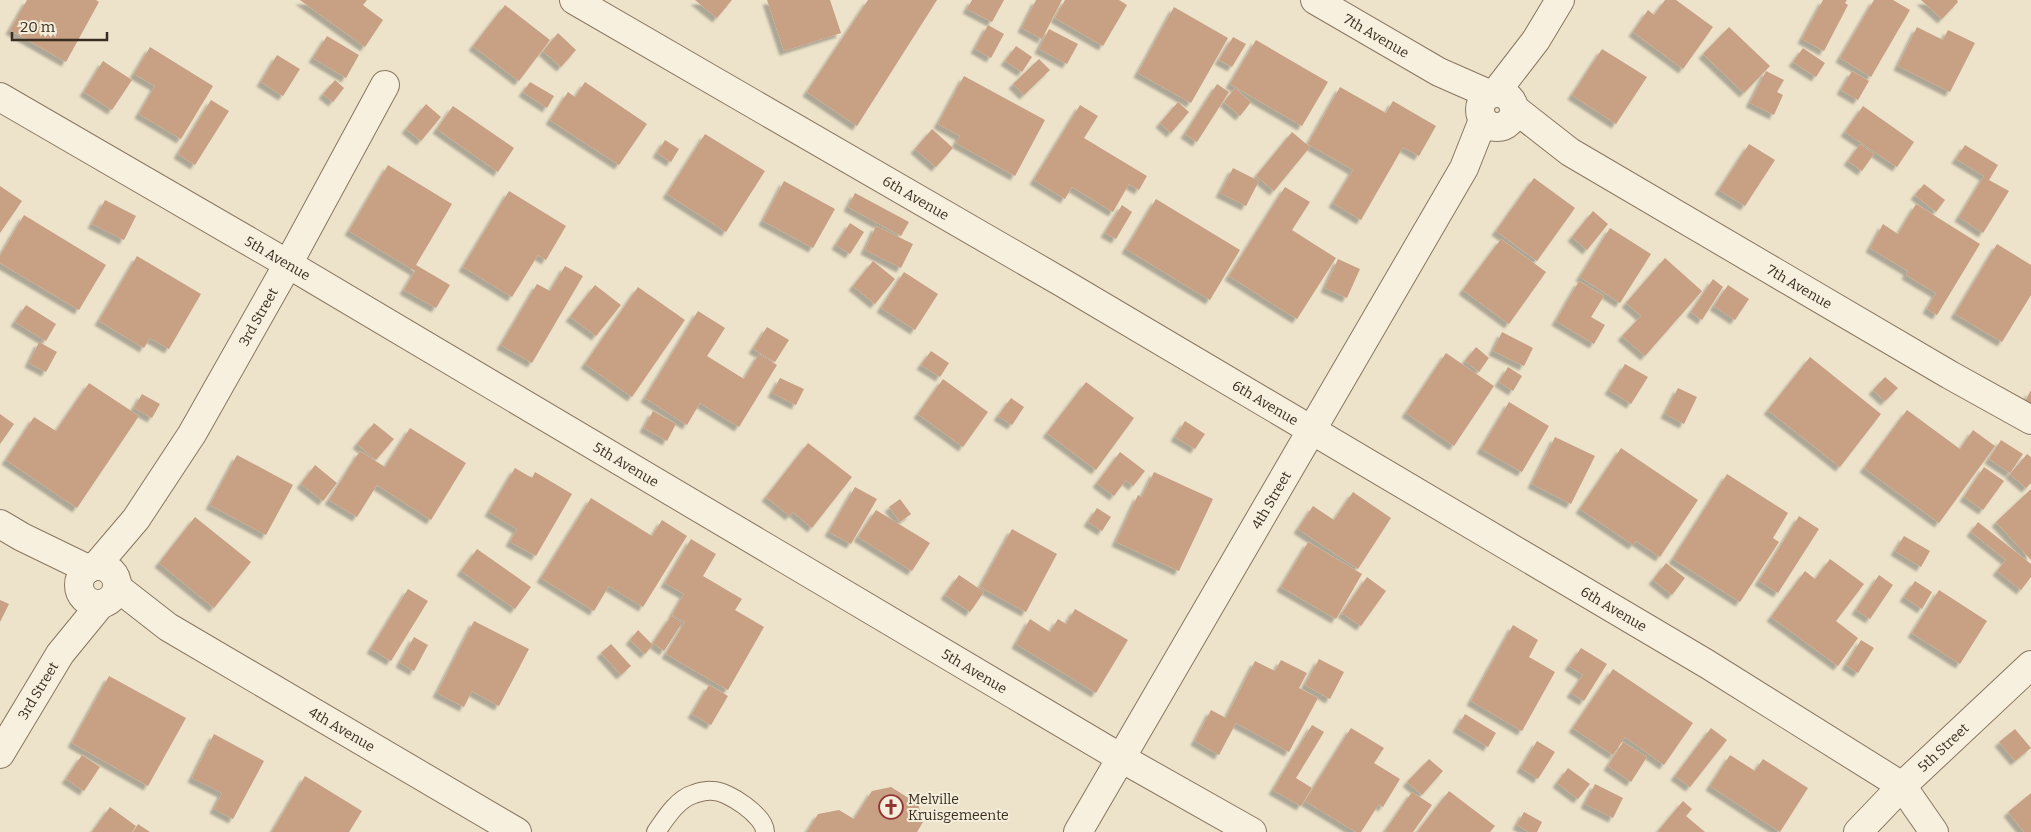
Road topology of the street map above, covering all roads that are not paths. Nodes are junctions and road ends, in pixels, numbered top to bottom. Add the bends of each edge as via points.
1 (574, 0) edge
2 (1315, 0) edge
3 (1560, 0) edge
4 (384, 85) dead end
5 (0, 97) edge
6 (1497, 110) junction
7 (288, 264) junction
8 (2031, 420) edge
9 (1310, 430) junction
10 (11, 530) edge
11 (98, 585) junction
12 (2031, 665) edge
13 (0, 754) edge
14 (1121, 758) junction
15 (1902, 786) junction
16 (517, 832) edge
17 (656, 832) edge
18 (765, 832) edge
19 (1078, 832) edge
20 (1252, 832) edge
21 (1858, 832) edge
22 (1934, 832) edge

1 - 9 street, 6th Avenue
2 - 6 street, 7th Avenue via 1439,72
3 - 6 street, 4th Street
4 - 7 street, 3rd Street
5 - 7 street, 5th Avenue
6 - 8 street, 7th Avenue
6 - 9 street, 4th Street
7 - 11 street, 3rd Street via 192,434 136,519
7 - 14 street, 5th Avenue
9 - 14 street, 4th Street
9 - 15 street, 6th Avenue via 1707,664
10 - 11 street, 4th Avenue
11 - 13 street, 3rd Street
11 - 16 street, 4th Avenue
12 - 15 street, 5th Street
14 - 19 street, 4th Street
14 - 20 street, 5th Avenue
15 - 21 street, 5th Street
15 - 22 street, 6th Avenue
17 - 18 lane via 671,810 692,794 714,790 754,813

